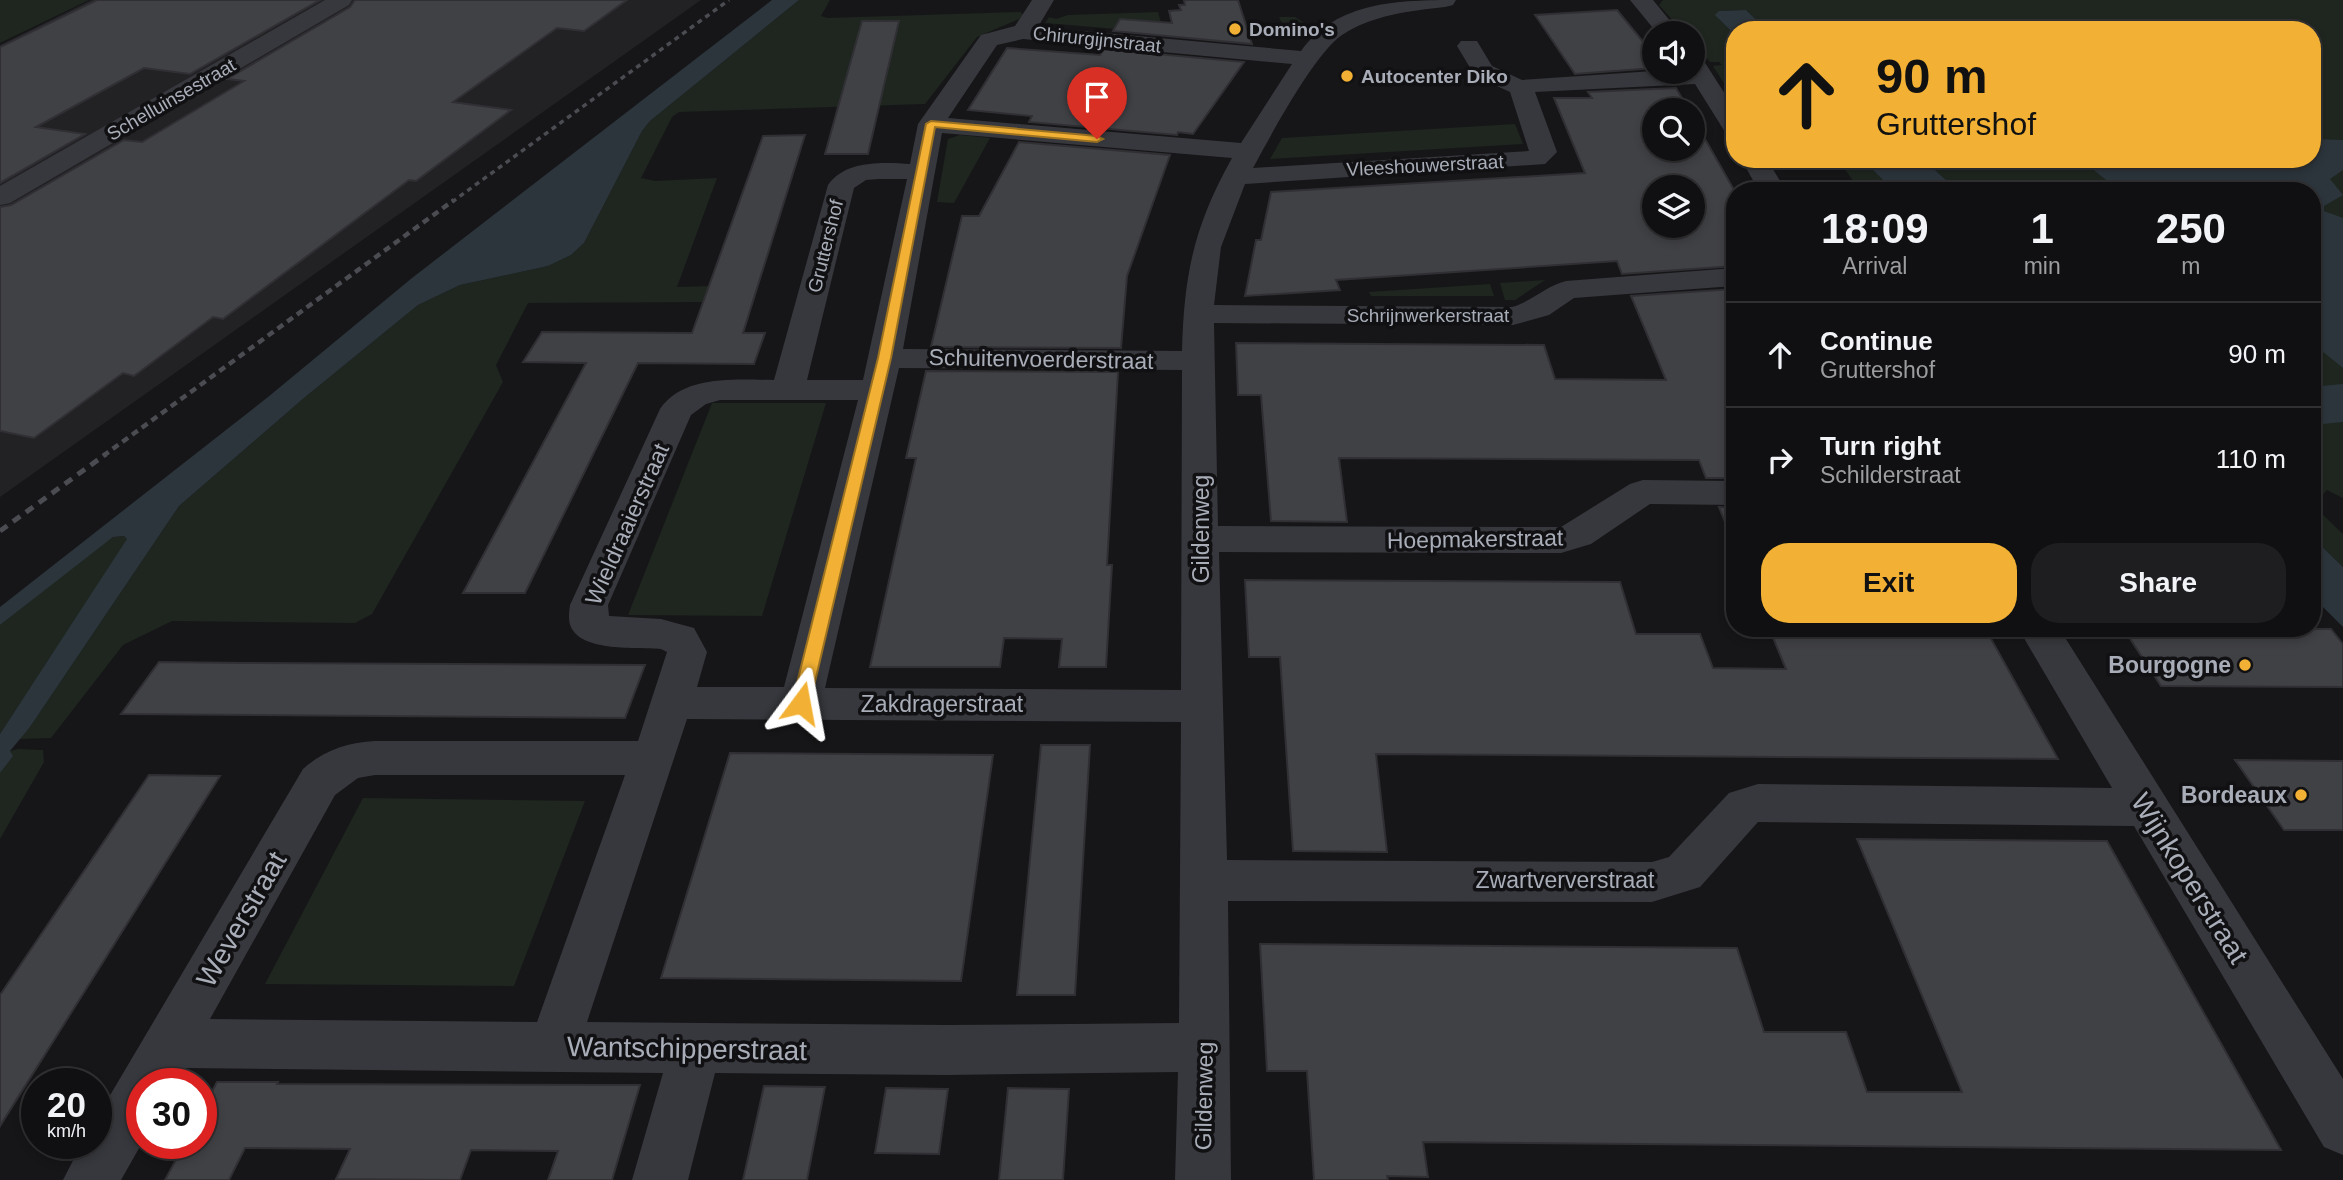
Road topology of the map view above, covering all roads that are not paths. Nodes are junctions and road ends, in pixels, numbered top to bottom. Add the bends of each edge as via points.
1 (341, 0) edge
2 (1043, 0) edge
3 (1445, 0) edge
4 (1641, 0) edge
5 (1659, 21) edge
6 (1023, 32) junction
7 (1469, 46) dead end
8 (1308, 59) junction
9 (1642, 73) edge
10 (1705, 79) edge
11 (1523, 89) junction
12 (1726, 114) edge
13 (931, 124) junction
14 (1242, 164) junction
15 (922, 172) junction
16 (0, 197) edge
17 (1726, 278) edge
18 (1199, 314) junction
19 (1198, 361) junction
20 (880, 374) junction
21 (788, 390) junction
22 (694, 397) joint
23 (1726, 493) edge
24 (1201, 539) junction
25 (2043, 637) edge
26 (671, 703) junction
27 (801, 703) junction
28 (1201, 706) junction
29 (653, 758) junction
30 (2146, 807) junction
31 (1203, 880) junction
32 (554, 1045) junction
33 (1205, 1047) junction
34 (695, 1050) junction
35 (158, 1063) edge
36 (126, 1119) edge
37 (2343, 1128) edge
38 (91, 1180) edge
39 (660, 1180) edge
40 (1203, 1180) edge

1 - 16 street, Schelluinsestraat
2 - 6 street
3 - 8 street, Gildenweg via 1386,11 1339,27
4 - 5 street
6 - 8 street, Chirurgijnstraat
6 - 13 street, Chirurgijnstraat via 989,40
7 - 11 street via 1483,71
8 - 14 street, Gildenweg
9 - 11 street via 1539,83
10 - 12 street
11 - 14 street, Vleeshouwerstraat via 1543,148 1540,157
13 - 14 street
13 - 15 street
14 - 18 street, Gildenweg via 1207,248
15 - 20 street
15 - 21 street, Gruttershof via 858,174 841,185
17 - 18 street, Schrijnwerkerstraat via 1566,290 1538,309 1513,316
18 - 19 street, Gildenweg
19 - 20 street, Schuitenvoerderstraat
19 - 24 street, Gildenweg
20 - 21 street, Schuitenvoerderstraat
20 - 27 street
21 - 22 street, Schuitenvoerderstraat via 718,390
22 - 26 street, Wieldraaierstraat via 677,409 587,614 596,630 680,639 687,652
23 - 24 street, Hoepmakerstraat via 1643,492 1578,535 1561,540
24 - 28 street, Gildenweg
25 - 30 street, Wijnkoperstraat
26 - 27 street, Zakdragerstraat
26 - 29 street
27 - 28 street, Zakdragerstraat
28 - 31 street, Gildenweg
29 - 32 street
29 - 35 street, Weverstraat via 375,758 336,767 319,782
30 - 31 street, Zwartververstraat via 1758,803 1737,813 1684,873 1652,882
30 - 37 street, Wijnkoperstraat
31 - 33 street, Gildenweg
32 - 34 street, Wantschipperstraat
32 - 35 street, Wantschipperstraat
33 - 34 street, Wantschipperstraat
33 - 40 street, Gildenweg
34 - 39 street
36 - 38 street

